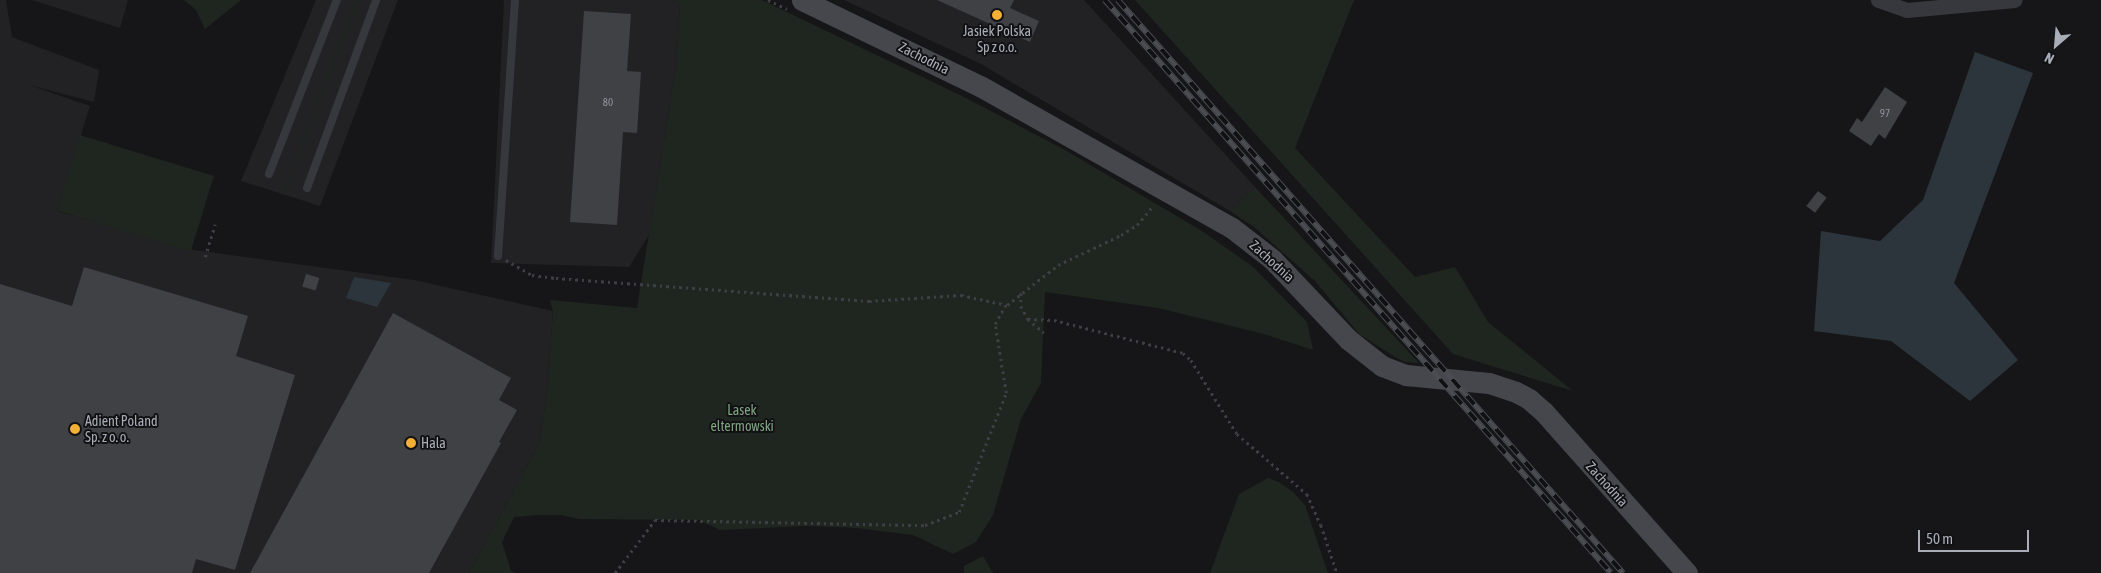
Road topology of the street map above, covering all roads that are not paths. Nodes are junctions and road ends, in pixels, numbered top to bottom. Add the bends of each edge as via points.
1 (337, 0) edge
2 (376, 0) edge
3 (515, 0) edge
4 (1878, 0) edge
5 (2015, 0) edge
6 (798, 6) edge
7 (269, 174) dead end
8 (307, 188) dead end
9 (498, 256) road end
10 (1686, 573) edge

1 - 7 lane
2 - 8 lane
3 - 9 lane
4 - 5 street via 1907,10
6 - 10 street, Zachodnia via 980,86 1252,241 1372,360 1406,375 1502,386 1529,399

